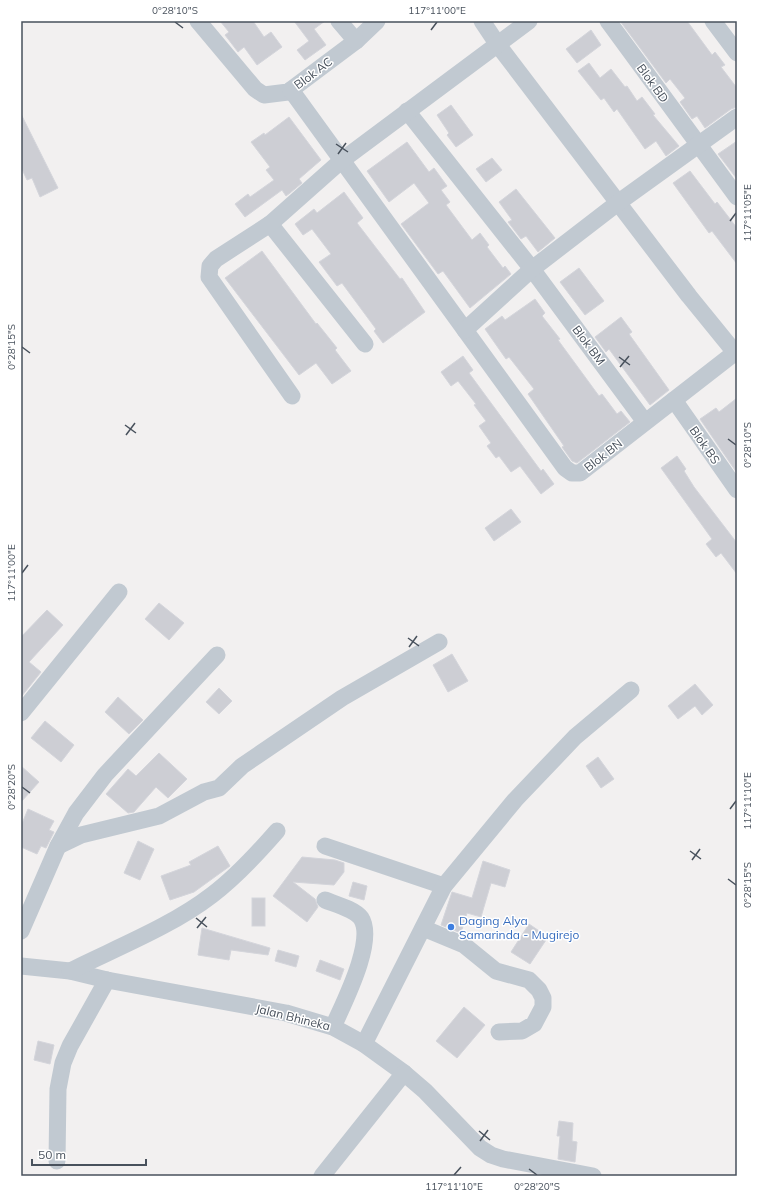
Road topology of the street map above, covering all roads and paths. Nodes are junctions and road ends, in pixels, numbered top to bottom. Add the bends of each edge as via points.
1 (198, 21) edge
2 (339, 21) edge
3 (377, 21) edge
4 (482, 21) edge
5 (529, 21) edge
6 (608, 21) edge
7 (713, 21) edge
8 (356, 41) junction
9 (498, 45) junction
10 (737, 53) edge
11 (291, 90) junction
12 (407, 111) junction
13 (737, 117) edge
14 (698, 146) junction
15 (341, 161) junction
16 (737, 197) edge
17 (619, 202) junction
18 (270, 224) junction
19 (532, 269) junction
20 (465, 330) junction
21 (365, 344) dead end
22 (736, 353) edge
23 (292, 396) dead end
24 (674, 400) junction
25 (645, 422) junction
26 (737, 490) edge
27 (119, 592) dead end
28 (439, 642) dead end
29 (217, 655) dead end
30 (631, 690) dead end
31 (21, 713) edge
32 (277, 831) dead end
33 (58, 846) junction
34 (325, 846) dead end
35 (444, 886) junction
36 (325, 900) dead end
37 (423, 928) junction
38 (21, 931) edge
39 (21, 966) edge
40 (70, 971) junction
41 (107, 980) junction
42 (333, 1027) junction
43 (499, 1032) dead end
44 (364, 1044) junction
45 (404, 1073) junction
46 (57, 1161) dead end
47 (322, 1176) edge
48 (593, 1176) edge

1 - 11 street, Blok AC via 255,89 264,95 282,94
2 - 8 street
3 - 8 street, Blok AC
4 - 9 street
5 - 9 street
6 - 14 street, Blok BD
7 - 10 street
8 - 11 street, Blok AC
9 - 12 street
9 - 17 street
11 - 15 street
12 - 15 street
12 - 19 street, Blok BM
13 - 14 street
14 - 16 street, Blok BD
14 - 17 street
15 - 18 street
15 - 20 street
17 - 19 street
17 - 22 street via 689,296
18 - 21 street
18 - 23 street via 216,259 210,266 209,276
19 - 20 street
19 - 25 street, Blok BM
20 - 25 street, Blok BN via 565,468 572,473 580,473
22 - 24 street, Blok BN
24 - 25 street, Blok BN
24 - 26 street, Blok BS
27 - 31 street
28 - 33 street via 336,702 242,766 219,788 204,792 160,816 81,835
29 - 33 street via 105,775 76,813
30 - 35 street via 575,737 515,800
32 - 40 street via 247,865 212,895 178,917
33 - 38 street
34 - 35 street
35 - 37 street
36 - 42 street via 354,912 364,928 361,956 355,978
37 - 43 street via 464,945 496,971 529,980 540,990 543,1008 534,1024 522,1031
37 - 44 street
39 - 40 street, Jalan Bhineka
40 - 41 street, Jalan Bhineka
41 - 42 street, Jalan Bhineka via 286,1013
41 - 46 street via 63,1063 58,1089
42 - 44 street, Jalan Bhineka
44 - 45 street, Jalan Bhineka
45 - 47 street
45 - 48 street, Jalan Bhineka via 480,1148 491,1155

